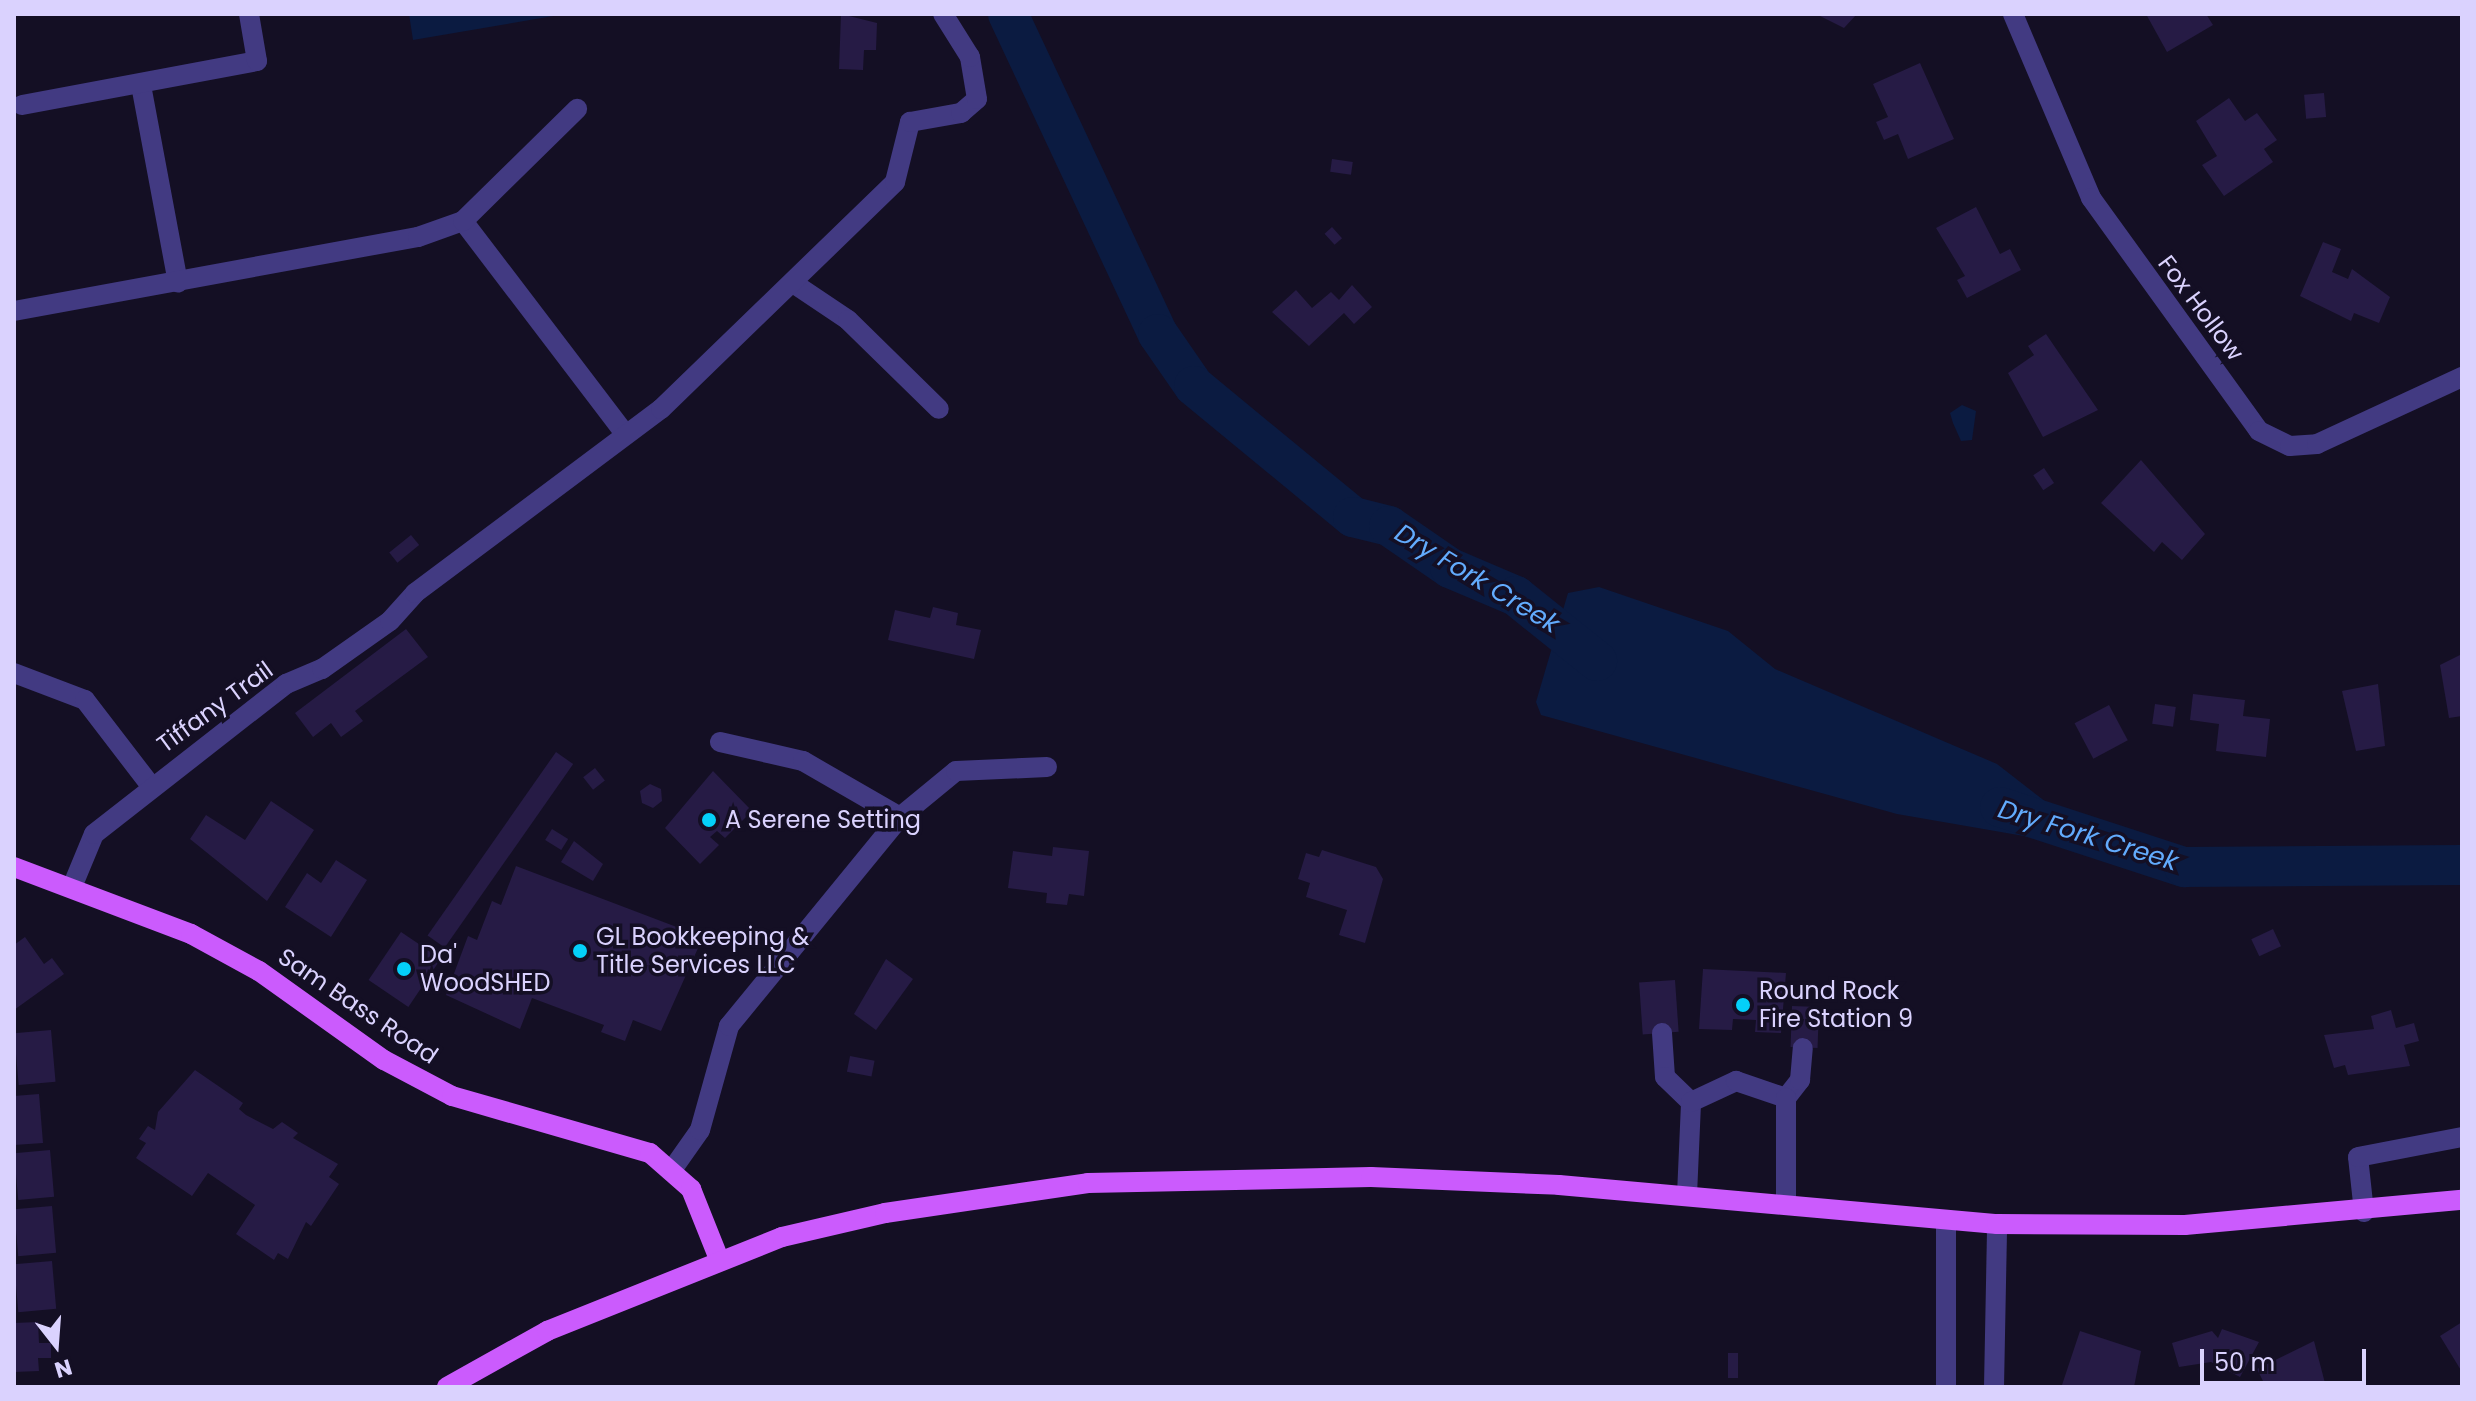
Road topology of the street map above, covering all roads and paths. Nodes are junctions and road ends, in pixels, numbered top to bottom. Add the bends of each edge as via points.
1 (249, 14) edge
2 (943, 14) edge
3 (2013, 14) edge
4 (141, 85) junction
5 (22, 105) dead end
6 (577, 109) dead end
7 (463, 221) junction
8 (178, 283) junction
9 (793, 283) junction
10 (14, 311) edge
11 (2462, 377) edge
12 (939, 409) dead end
13 (625, 434) junction
14 (14, 673) edge
15 (720, 742) dead end
16 (1047, 767) dead end
17 (151, 786) junction
18 (900, 817) junction
19 (14, 867) edge
20 (72, 887) junction
21 (1662, 1033) dead end
22 (1803, 1048) dead end
23 (1786, 1098) junction
24 (1691, 1102) junction
25 (2462, 1137) edge
26 (674, 1167) junction
27 (1687, 1195) junction
28 (2462, 1200) edge
29 (1786, 1203) junction
30 (2364, 1212) junction
31 (1946, 1223) junction
32 (1997, 1224) junction
33 (719, 1259) junction
34 (447, 1387) edge
35 (1946, 1387) edge
36 (1994, 1387) edge

1 - 4 street via 257,61
2 - 9 street, Tiffany Trail via 970,57 977,99 961,113 910,122 895,182
3 - 11 street, Fox Hollow via 2091,198 2259,431 2290,446 2317,444
4 - 5 street
4 - 8 street
6 - 7 street
7 - 8 street
7 - 13 street
8 - 10 street
9 - 12 street via 848,320
9 - 13 street, Tiffany Trail via 661,409
13 - 17 street, Tiffany Trail via 415,593 390,621 322,669 286,684
14 - 17 street via 85,700
15 - 18 street via 803,761
16 - 18 street via 956,771
17 - 20 street, Tiffany Trail via 94,834
18 - 26 street via 729,1026 700,1130
19 - 20 main road, Sam Bass Road
20 - 26 main road, Sam Bass Road via 191,934 259,971 384,1060 452,1096 624,1143
21 - 24 street via 1665,1077
22 - 23 street via 1800,1080
23 - 24 street via 1736,1081
23 - 29 street
24 - 27 street
25 - 30 street via 2358,1157
26 - 33 main road
27 - 29 main road
27 - 33 main road via 1371,1177 1088,1183 885,1213
28 - 30 main road
29 - 31 main road
30 - 32 main road via 2185,1225
31 - 32 main road
31 - 35 street
32 - 36 street
33 - 34 main road via 547,1331

